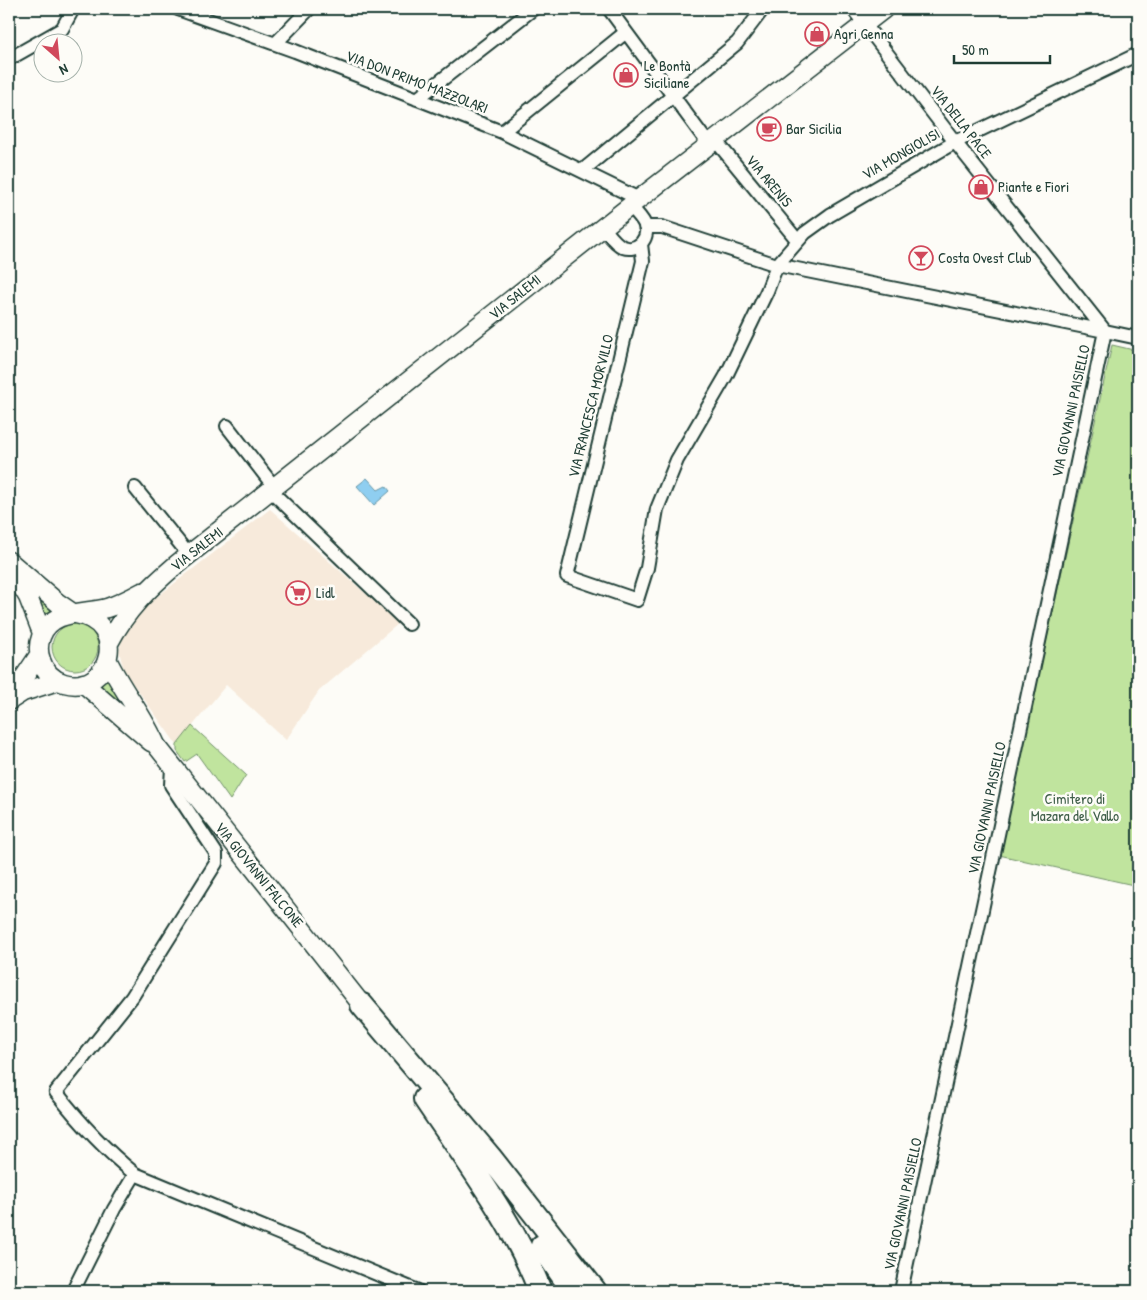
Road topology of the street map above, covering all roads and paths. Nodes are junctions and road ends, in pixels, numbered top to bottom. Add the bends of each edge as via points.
1 (73, 9) edge
2 (309, 9) edge
3 (533, 9) edge
4 (609, 9) edge
5 (763, 9) edge
6 (853, 9) edge
7 (884, 9) edge
8 (186, 10) edge
9 (865, 23) junction
10 (626, 32) junction
11 (274, 44) junction
12 (1138, 54) edge
13 (9, 59) edge
14 (674, 97) junction
15 (417, 99) junction
16 (502, 132) junction
17 (955, 142) junction
18 (713, 144) junction
19 (582, 171) junction
20 (634, 203) junction
21 (646, 226) junction
22 (603, 227) junction
23 (798, 241) junction
24 (641, 244) junction
25 (777, 266) junction
26 (1105, 331) junction
27 (1138, 338) edge
28 (227, 426) dead end
29 (135, 488) dead end
30 (273, 489) junction
31 (189, 555) junction
32 (9, 563) edge
33 (567, 576) joint
34 (148, 588) junction
35 (75, 614) junction
36 (409, 624) dead end
37 (42, 633) junction
38 (109, 643) junction
39 (39, 655) junction
40 (108, 661) junction
41 (58, 681) junction
42 (83, 684) junction
43 (9, 700) edge
44 (156, 746) junction
45 (172, 767) junction
46 (362, 1005) junction
47 (135, 1174) junction
48 (73, 1291) edge
49 (418, 1291) edge
50 (540, 1291) edge
51 (573, 1291) edge
52 (595, 1291) edge
53 (901, 1291) edge

1 - 13 street via 62,29
2 - 11 street
3 - 15 street
4 - 10 street, VIA ARENIS
5 - 14 street via 737,43
6 - 9 street, VIA DELLA PACE
7 - 9 main road, VIA SALEMI
8 - 11 street, VIA DON PRIMO MAZZOLARI
9 - 17 street, VIA DELLA PACE
9 - 18 main road, VIA SALEMI
10 - 14 street, VIA ARENIS
10 - 16 street
11 - 15 street, VIA DON PRIMO MAZZOLARI
12 - 17 street, VIA MONGIOLISI
14 - 18 street, VIA ARENIS
14 - 19 street
15 - 16 street, VIA DON PRIMO MAZZOLARI
16 - 19 street, VIA DON PRIMO MAZZOLARI
17 - 23 street, VIA MONGIOLISI via 830,215
17 - 26 street, VIA DELLA PACE
18 - 20 main road, VIA SALEMI
18 - 23 street, VIA ARENIS
19 - 20 street, VIA DON PRIMO MAZZOLARI
20 - 21 street
20 - 22 main road, VIA SALEMI
21 - 24 street, VIA FRANCESCA MORVILLO via 646,236
21 - 25 street via 662,227
22 - 24 street via 615,242 624,247 633,248
22 - 30 main road, VIA SALEMI
23 - 25 street, VIA MONGIOLISI
24 - 33 street, VIA FRANCESCA MORVILLO via 643,260
25 - 26 street
25 - 33 street, VIA MONGIOLISI via 726,376 677,460 657,509 647,568 637,600
26 - 27 street
26 - 53 street, VIA GIOVANNI PAISIELLO
28 - 30 street
29 - 31 street
30 - 31 main road, VIA SALEMI
30 - 36 street
31 - 34 main road, VIA SALEMI
32 - 35 main road
32 - 37 main road via 28,597
34 - 35 main road via 110,607
34 - 38 main road via 122,620
35 - 37 main road via 56,618
35 - 38 main road via 98,623
37 - 39 main road
38 - 40 main road
39 - 41 main road via 42,666
39 - 43 main road
40 - 42 main road via 94,679
40 - 44 main road
41 - 42 main road
41 - 43 main road
42 - 44 main road
44 - 45 main road, VIA GIOVANNI FALCONE
45 - 46 main road, VIA GIOVANNI FALCONE
45 - 47 street via 171,785 216,853 216,863 132,997 56,1092 80,1124
46 - 50 highway via 492,1199
46 - 51 highway via 493,1178
46 - 52 highway via 490,1157
47 - 48 street
47 - 49 street

